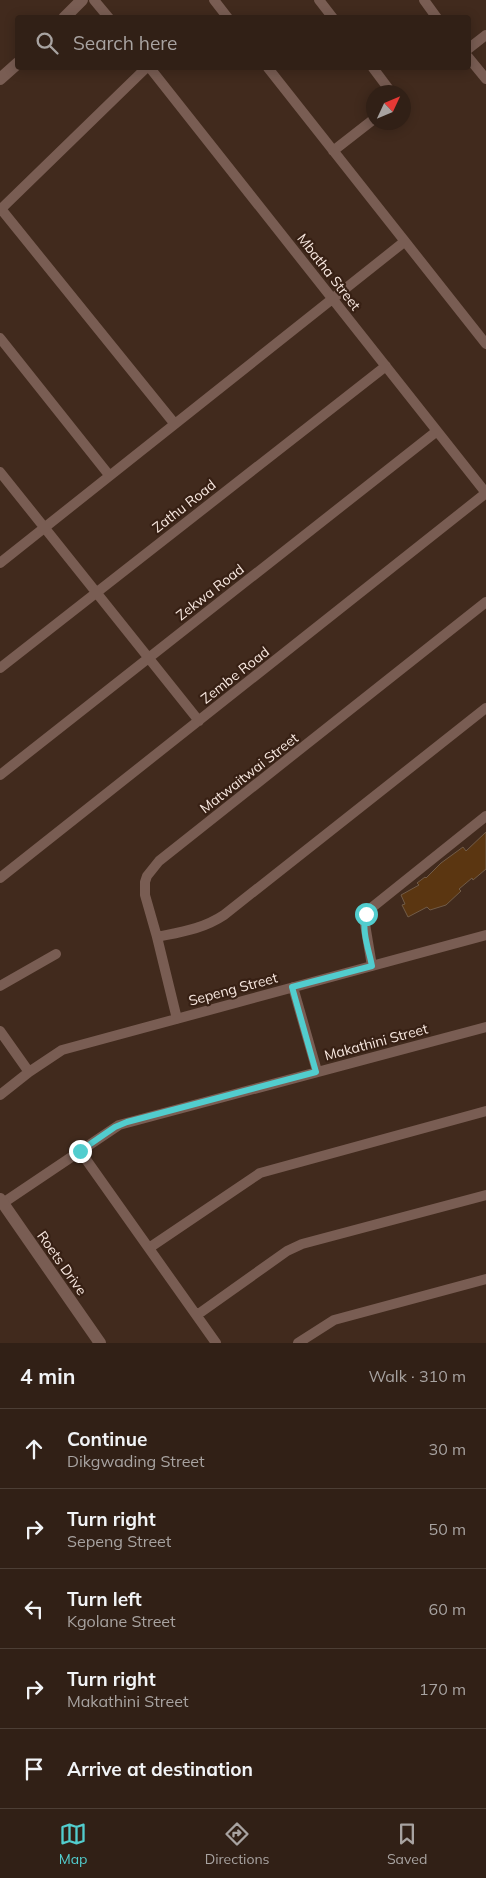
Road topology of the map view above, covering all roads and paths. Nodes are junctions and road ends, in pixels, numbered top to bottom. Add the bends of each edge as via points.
1 (82, 0) edge
2 (94, 0) edge
3 (214, 0) edge
4 (319, 0) edge
5 (424, 0) edge
6 (67, 15) edge
7 (106, 15) edge
8 (226, 15) edge
9 (331, 15) edge
10 (435, 15) edge
11 (486, 35) edge
12 (471, 47) edge
13 (471, 61) edge
14 (15, 65) edge
15 (146, 70) edge
16 (150, 70) edge
17 (270, 70) edge
18 (375, 70) edge
19 (0, 79) edge
20 (486, 79) edge
21 (387, 85) edge
22 (366, 125) edge
23 (333, 151) junction
24 (1, 209) edge
25 (404, 242) junction
26 (332, 298) junction
27 (0, 338) edge
28 (486, 344) edge
29 (386, 366) junction
30 (174, 423) junction
31 (437, 431) junction
32 (0, 472) edge
33 (109, 475) junction
34 (486, 493) edge
35 (44, 527) junction
36 (0, 563) edge
37 (96, 592) junction
38 (486, 602) edge
39 (148, 658) junction
40 (0, 668) edge
41 (486, 708) edge
42 (199, 721) junction
43 (0, 774) edge
44 (486, 816) edge
45 (0, 878) edge
46 (486, 935) edge
47 (157, 937) junction
48 (56, 954) dead end
49 (372, 966) junction
50 (0, 986) edge
51 (292, 987) junction
52 (177, 1019) junction
53 (486, 1027) edge
54 (0, 1031) edge
55 (29, 1072) junction
56 (316, 1072) junction
57 (0, 1095) edge
58 (486, 1111) edge
59 (80, 1151) junction
60 (486, 1195) edge
61 (1, 1201) edge
62 (149, 1248) junction
63 (486, 1279) edge
64 (197, 1315) junction
65 (100, 1343) edge
66 (216, 1343) edge
67 (298, 1343) edge

1 - 6 street
2 - 7 street
3 - 8 street
4 - 9 street
5 - 10 street
11 - 12 street
13 - 20 street
14 - 19 street
15 - 24 street
16 - 26 street, Mbatha Street
17 - 23 street
18 - 21 street
22 - 23 street
23 - 25 street
24 - 30 street
25 - 26 street
25 - 28 street
26 - 29 street, Mbatha Street
26 - 30 street
27 - 33 street
29 - 31 street, Mbatha Street
29 - 37 street, Zathu Road
30 - 33 street
31 - 34 street, Mbatha Street
31 - 39 street, Zekwa Road
32 - 35 street
33 - 35 street
34 - 42 street, Zembe Road
35 - 36 street
35 - 37 street
37 - 39 street
37 - 40 street, Zathu Road
38 - 47 street, Matwaitwai Street via 159,861 147,876 144,888
39 - 42 street
39 - 43 street, Zekwa Road
41 - 47 street via 224,915 196,929
42 - 45 street, Zembe Road
44 - 49 street via 370,909 365,924
46 - 49 street, Sepeng Street
47 - 52 street, Matwaitwai Street
48 - 50 street
49 - 51 street, Sepeng Street
51 - 52 street, Sepeng Street
51 - 56 street
52 - 55 street, Sepeng Street via 59,1052
53 - 56 street, Makathini Street
54 - 55 street
55 - 57 street, Sepeng Street
56 - 59 street, Makathini Street via 127,1122
58 - 62 street via 260,1173
59 - 61 street, Makathini Street
59 - 62 street
60 - 64 street via 302,1244 287,1251
61 - 65 street, Roets Drive
62 - 64 street
63 - 67 street via 334,1320
64 - 66 street

